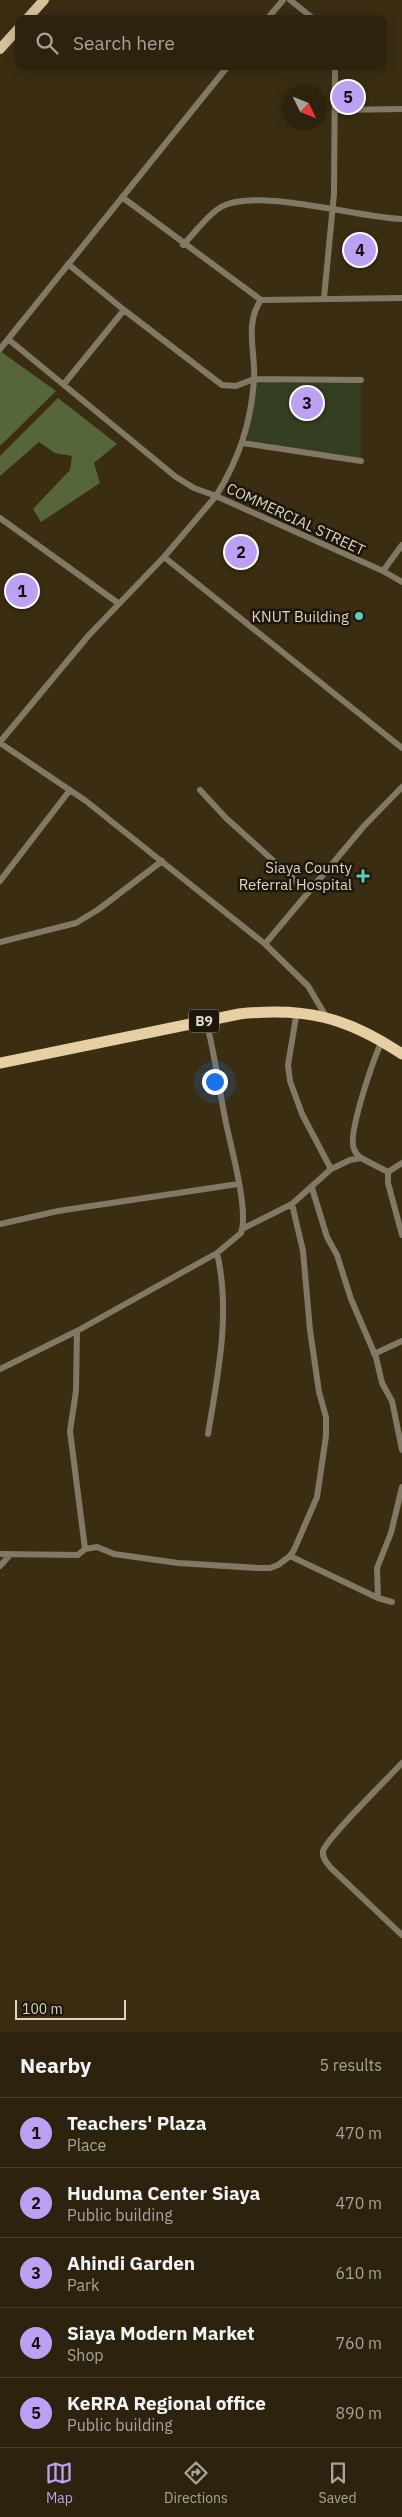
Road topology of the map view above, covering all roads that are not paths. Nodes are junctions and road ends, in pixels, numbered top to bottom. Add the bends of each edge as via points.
1 (44, 0) edge
2 (283, 0) edge
3 (290, 0) edge
4 (31, 15) edge
5 (270, 15) edge
6 (309, 15) edge
7 (15, 32) edge
8 (0, 49) edge
9 (225, 70) edge
10 (335, 70) edge
11 (402, 109) edge
12 (336, 110) junction
13 (122, 198) junction
14 (333, 208) junction
15 (402, 219) edge
16 (183, 245) junction
17 (68, 264) junction
18 (324, 298) junction
19 (402, 298) edge
20 (261, 300) junction
21 (124, 310) junction
22 (8, 339) junction
23 (0, 349) edge
24 (254, 379) junction
25 (361, 380) dead end
26 (64, 384) junction
27 (243, 444) junction
28 (361, 461) dead end
29 (216, 496) junction
30 (0, 518) edge
31 (402, 545) edge
32 (164, 557) junction
33 (383, 571) junction
34 (402, 582) edge
35 (118, 603) junction
36 (0, 742) edge
37 (402, 748) edge
38 (402, 786) edge
39 (70, 790) junction
40 (200, 790) dead end
41 (162, 861) junction
42 (0, 881) edge
43 (308, 892) junction
44 (0, 942) edge
45 (265, 944) junction
46 (297, 1012) junction
47 (327, 1018) junction
48 (206, 1020) junction
49 (382, 1041) junction
50 (402, 1054) edge
51 (0, 1063) edge
52 (360, 1158) junction
53 (402, 1163) edge
54 (331, 1169) junction
55 (388, 1172) junction
56 (238, 1184) junction
57 (312, 1188) junction
58 (292, 1204) junction
59 (0, 1224) edge
60 (242, 1229) junction
61 (402, 1235) edge
62 (217, 1253) junction
63 (77, 1331) junction
64 (402, 1340) edge
65 (374, 1354) junction
66 (0, 1369) edge
67 (208, 1434) dead end
68 (402, 1450) edge
69 (402, 1487) edge
70 (85, 1550) junction
71 (0, 1554) edge
72 (10, 1555) junction
73 (290, 1556) junction
74 (0, 1566) edge
75 (378, 1598) junction
76 (392, 1602) dead end
77 (402, 1763) edge
78 (402, 1935) edge

1 - 4 main road
2 - 5 street
3 - 6 street
7 - 8 main road
9 - 13 street
10 - 12 street
11 - 12 street
12 - 14 street
13 - 16 street
13 - 17 street
14 - 15 street
14 - 16 street via 299,203 231,203 209,217
14 - 18 street
16 - 20 street
17 - 21 street
17 - 22 street
18 - 19 street
18 - 20 street
20 - 24 street via 254,316 251,341
21 - 24 street via 222,386 236,386
21 - 26 street
22 - 23 street
22 - 26 street
24 - 25 street
24 - 27 street
26 - 29 street via 176,477
27 - 28 street
27 - 29 street
29 - 32 street, COMMERCIAL STREET
29 - 33 street, COMMERCIAL STREET
30 - 35 street
31 - 33 street
32 - 35 street, COMMERCIAL STREET
32 - 37 street
33 - 34 street, COMMERCIAL STREET
35 - 36 street, COMMERCIAL STREET
36 - 39 street
38 - 43 street
39 - 41 street
39 - 42 street
40 - 43 street via 226,818
41 - 44 street via 76,924
41 - 45 street
43 - 45 street
45 - 47 street via 302,980
46 - 47 highway, B9
46 - 48 highway, B9 via 254,1012
46 - 54 street via 288,1065 290,1081 302,1114
47 - 49 highway, B9 via 353,1025
48 - 51 highway, B9
48 - 56 street via 238,1170
49 - 50 highway, B9
49 - 52 street via 370,1069 354,1128 353,1148
52 - 54 street
52 - 55 street
53 - 55 street
54 - 57 street
55 - 61 street
56 - 59 street via 58,1211
56 - 60 street
57 - 58 street
57 - 65 street via 327,1237 337,1255
58 - 60 street
58 - 73 street via 303,1250 310,1330 318,1392 326,1417 326,1436 317,1497
60 - 62 street
62 - 63 street
62 - 67 street via 222,1279 223,1332
63 - 66 street
63 - 70 street via 71,1439
64 - 65 street
65 - 68 street via 378,1373 392,1401
69 - 75 street via 395,1521 377,1568
70 - 72 street via 78,1555 66,1556
70 - 73 street via 97,1547 114,1554 152,1560 258,1568 270,1568
71 - 72 street
72 - 74 street
73 - 75 street
75 - 76 street
77 - 78 street via 323,1851 330,1868

